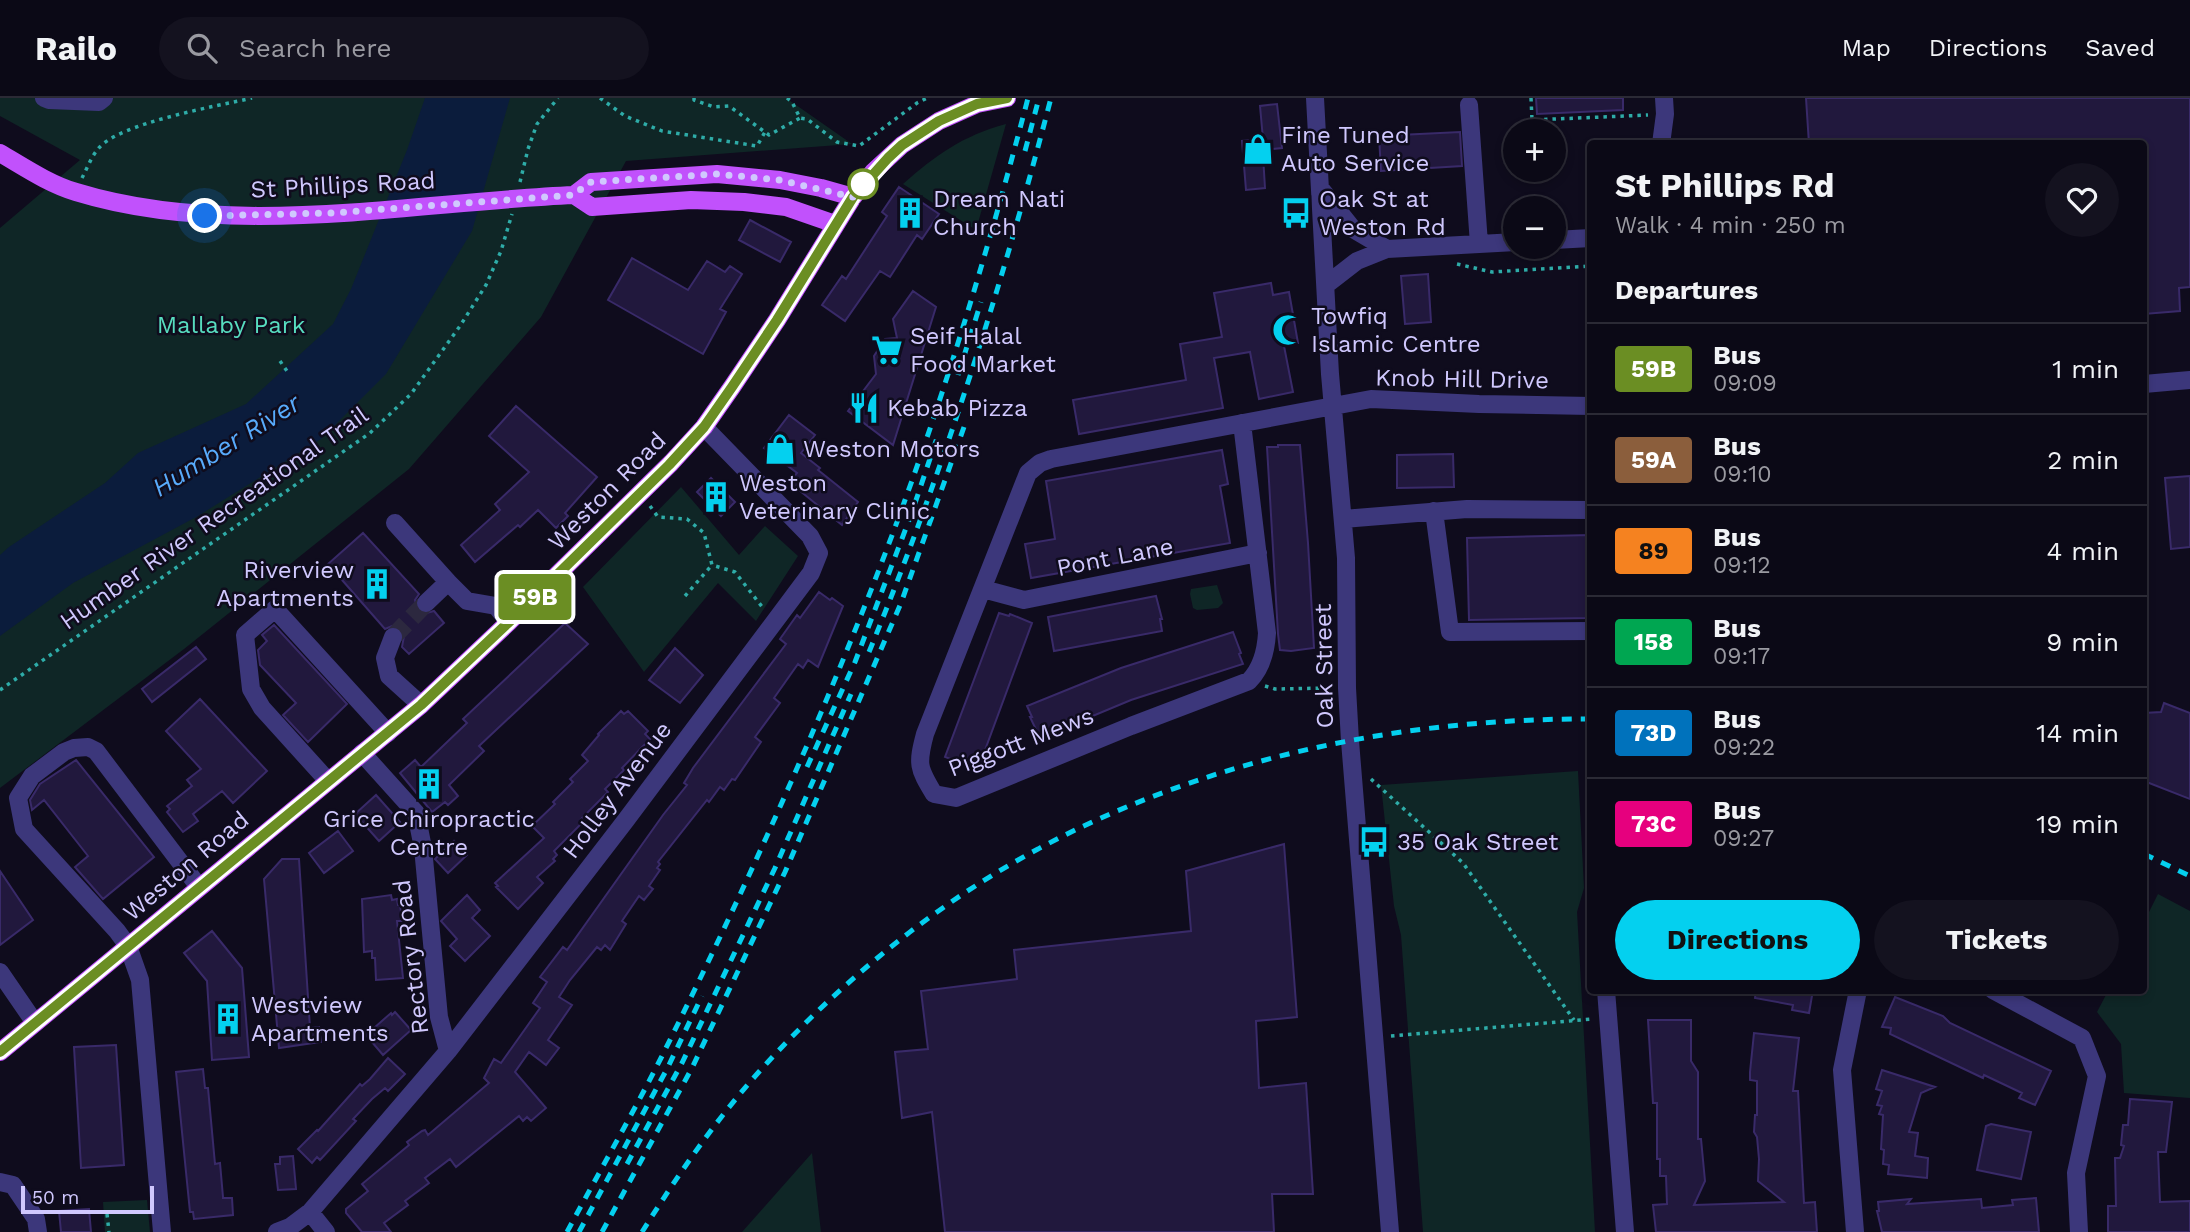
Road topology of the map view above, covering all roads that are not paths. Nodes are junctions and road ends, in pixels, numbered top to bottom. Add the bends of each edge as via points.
1 (44, 98) edge
2 (104, 98) edge
3 (1007, 98) edge
4 (1315, 98) edge
5 (1664, 98) edge
6 (978, 101) edge
7 (1469, 105) dead end
8 (1662, 140) edge
9 (0, 153) edge
10 (1321, 189) junction
11 (573, 195) junction
12 (853, 197) junction
13 (835, 224) junction
14 (1587, 238) edge
15 (1566, 239) edge
16 (1503, 243) edge
17 (1479, 244) junction
18 (1387, 249) junction
19 (1326, 285) junction
20 (2190, 380) edge
21 (2147, 384) edge
22 (1587, 406) edge
23 (1333, 407) junction
24 (1242, 423) junction
25 (704, 427) junction
26 (1587, 510) edge
27 (1434, 511) junction
28 (1343, 519) junction
29 (395, 523) dead end
30 (1258, 553) junction
31 (449, 582) junction
32 (983, 589) junction
33 (426, 603) tunnel mouth
34 (509, 622) junction
35 (1587, 631) edge
36 (393, 637) tunnel mouth
37 (421, 705) junction
38 (388, 733) junction
39 (362, 753) junction
40 (328, 781) junction
41 (199, 887) junction
42 (128, 946) junction
43 (0, 972) edge
44 (1606, 994) edge
45 (1857, 994) edge
46 (2000, 994) edge
47 (35, 1023) junction
48 (2, 1045) edge
49 (448, 1051) junction
50 (0, 1182) edge
51 (310, 1212) junction
52 (38, 1232) edge
53 (162, 1232) edge
54 (277, 1232) edge
55 (326, 1232) edge
56 (1390, 1232) edge
57 (1625, 1232) edge
58 (1855, 1232) edge
59 (2079, 1232) edge

1 - 2 street via 99,102
3 - 6 main road, Weston Road
4 - 10 street, Oak Street
5 - 8 street
6 - 12 main road, Weston Road via 902,145
7 - 17 street
9 - 11 main road, St Phillips Road via 74,192 205,216 332,213
10 - 18 street via 1353,229
10 - 19 street, Oak Street
11 - 12 main road, St Phillips Road via 591,182 717,174 791,182
11 - 13 main road, St Phillips Road via 592,207 744,202 786,207
12 - 13 main road, Weston Road
13 - 25 main road, Weston Road
14 - 15 street
16 - 17 street
17 - 18 street
18 - 19 street via 1357,261
19 - 23 street, Oak Street
20 - 21 street
22 - 23 street, Knob Hill Drive via 1371,399
23 - 24 street, Piggott Mews
23 - 28 street, Oak Street
24 - 30 street
24 - 32 street, Piggott Mews via 1040,463 1028,473
25 - 34 main road, Weston Road
25 - 49 street, Holley Avenue via 810,536 819,552 811,573
26 - 27 street
27 - 28 street
27 - 35 street via 1450,632
28 - 56 street, Oak Street via 1349,728
29 - 31 street
30 - 32 street, Pont Lane via 1024,600
30 - 32 street, Piggott Mews via 1267,633 1257,673 1249,681 956,799 934,794 920,770 920,751
31 - 33 street
31 - 34 street via 467,601 496,606
34 - 37 main road, Weston Road
36 - 37 street via 385,658 389,676
37 - 38 main road, Weston Road
38 - 39 main road, Weston Road
38 - 40 street via 275,610 245,635 251,690
39 - 40 main road, Weston Road
39 - 49 street, Rectory Road via 416,813 439,1017
40 - 41 main road, Weston Road
41 - 42 main road, Weston Road
41 - 42 street via 96,751 74,748 32,776 18,798 24,829
42 - 47 main road, Weston Road
42 - 53 street via 140,980
43 - 47 street
44 - 57 street
45 - 58 street via 1842,1070
46 - 59 street via 2082,1038 2096,1076 2076,1173
47 - 48 main road, Weston Road
49 - 51 street, Rectory Road
50 - 52 street via 13,1185 36,1219
51 - 54 street, Rectory Road
51 - 55 street

